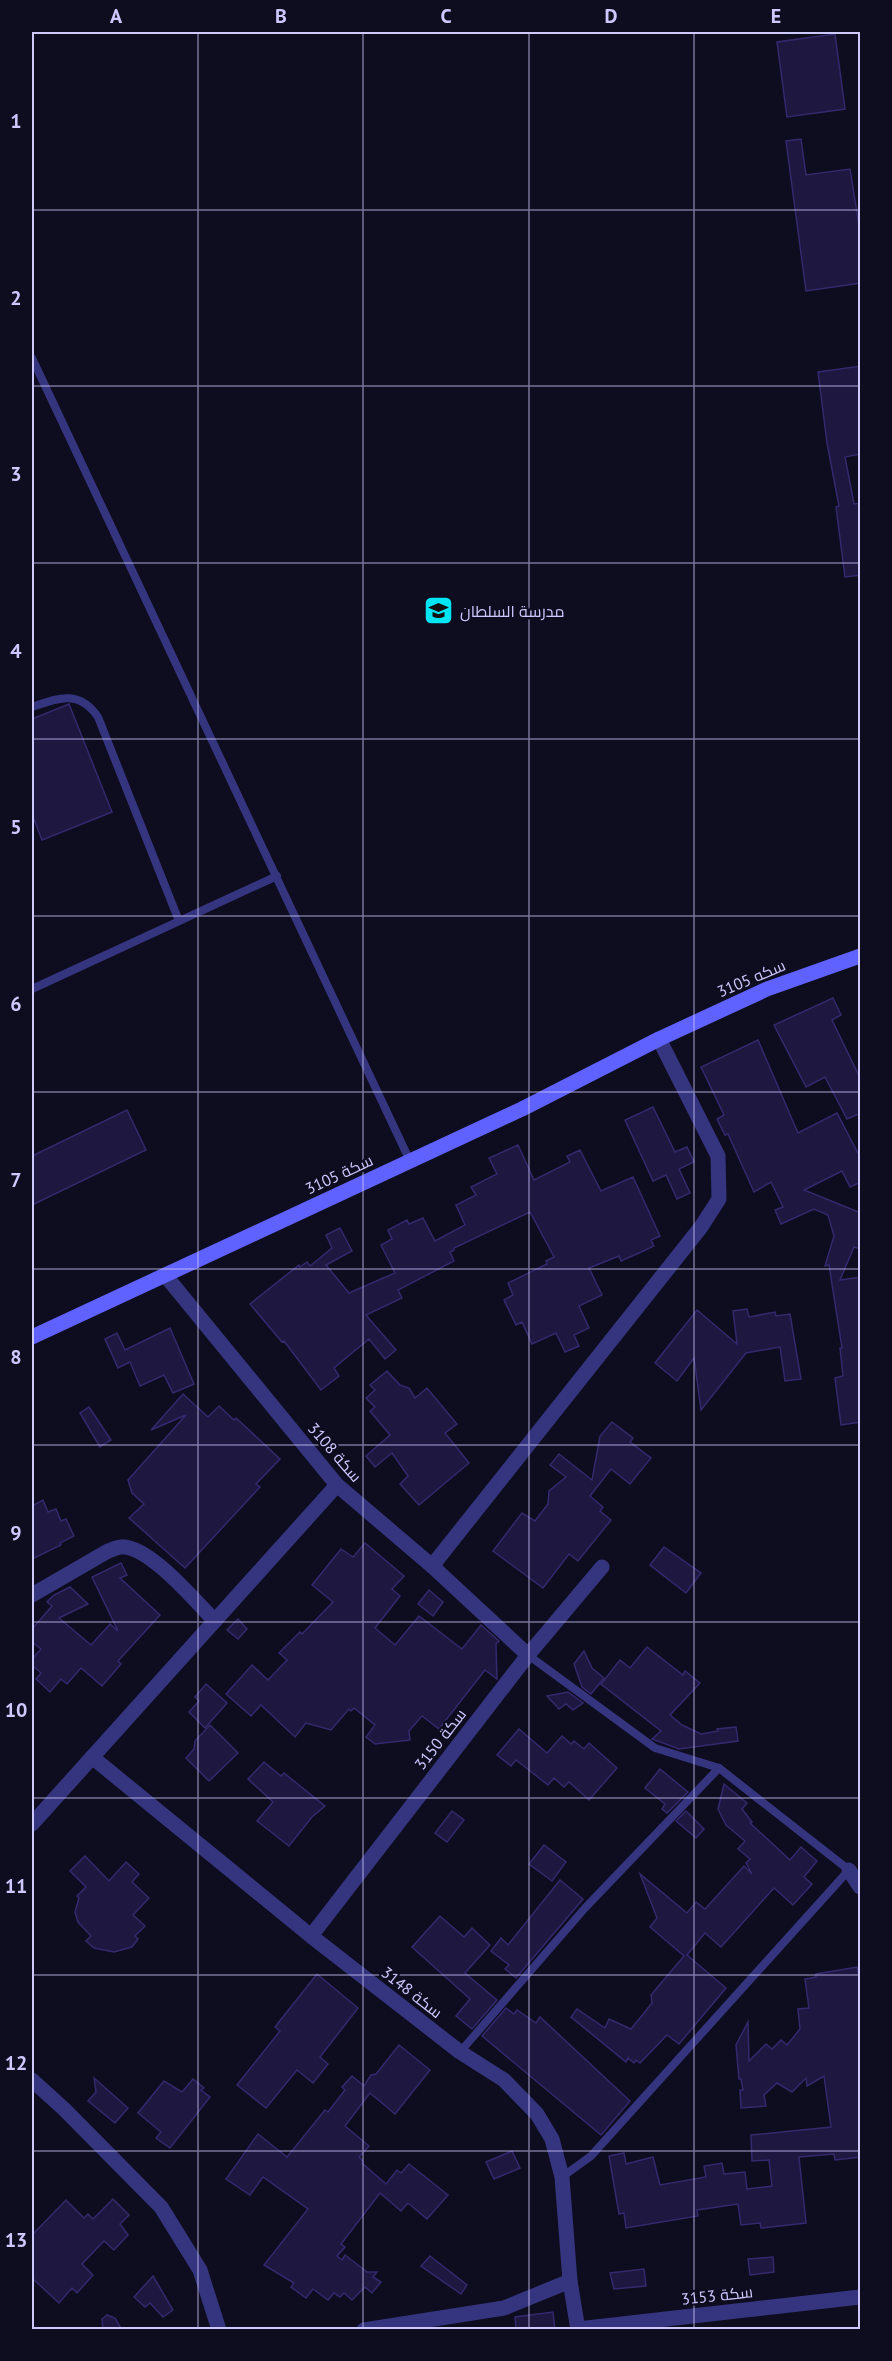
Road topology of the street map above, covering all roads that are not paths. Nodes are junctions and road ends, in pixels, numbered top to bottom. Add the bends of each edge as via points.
1 (32, 358) edge
2 (32, 707) edge
3 (277, 876) junction
4 (179, 921) junction
5 (861, 956) edge
6 (32, 989) edge
7 (658, 1040) junction
8 (410, 1161) junction
9 (165, 1275) junction
10 (32, 1336) edge
11 (337, 1485) junction
12 (432, 1566) junction
13 (602, 1566) dead end
14 (32, 1595) edge
15 (215, 1621) junction
16 (528, 1655) junction
17 (92, 1757) junction
18 (719, 1768) junction
19 (32, 1824) edge
20 (849, 1870) junction
21 (861, 1887) edge
22 (311, 1936) junction
23 (460, 2052) junction
24 (32, 2080) edge
25 (562, 2177) junction
26 (570, 2281) junction
27 (861, 2297) edge
28 (578, 2329) edge
29 (219, 2330) edge
30 (364, 2330) edge

1 - 3 lane
2 - 4 lane via 61,697 84,702 92,709
3 - 4 lane
3 - 8 lane
4 - 6 lane
5 - 7 street, سكه 3105 via 766,989
7 - 8 street, سكة 3105
7 - 12 street via 718,1156 719,1199 701,1227
8 - 9 street, سكة 3105
9 - 10 street, سكة 3105
9 - 11 street, سكة 3108
11 - 12 street, سكة 3108
11 - 15 street
12 - 16 street, سكة 3108
13 - 16 street, سكة 3150
14 - 15 street via 121,1546 158,1563
15 - 17 street
16 - 18 lane via 656,1749
16 - 22 street, سكة 3150
17 - 19 street
17 - 22 street, سكة 3148
18 - 20 lane
18 - 23 lane via 585,1908
20 - 21 street
20 - 25 lane via 591,2156
22 - 23 street, سكة 3148
23 - 25 street, سكة 3148 via 504,2080 537,2114 552,2139
24 - 29 street via 161,2207 200,2270
25 - 26 street, سكة 3148
26 - 28 street, سكة 3148
26 - 30 street via 504,2308
27 - 28 street, سكة 3153

